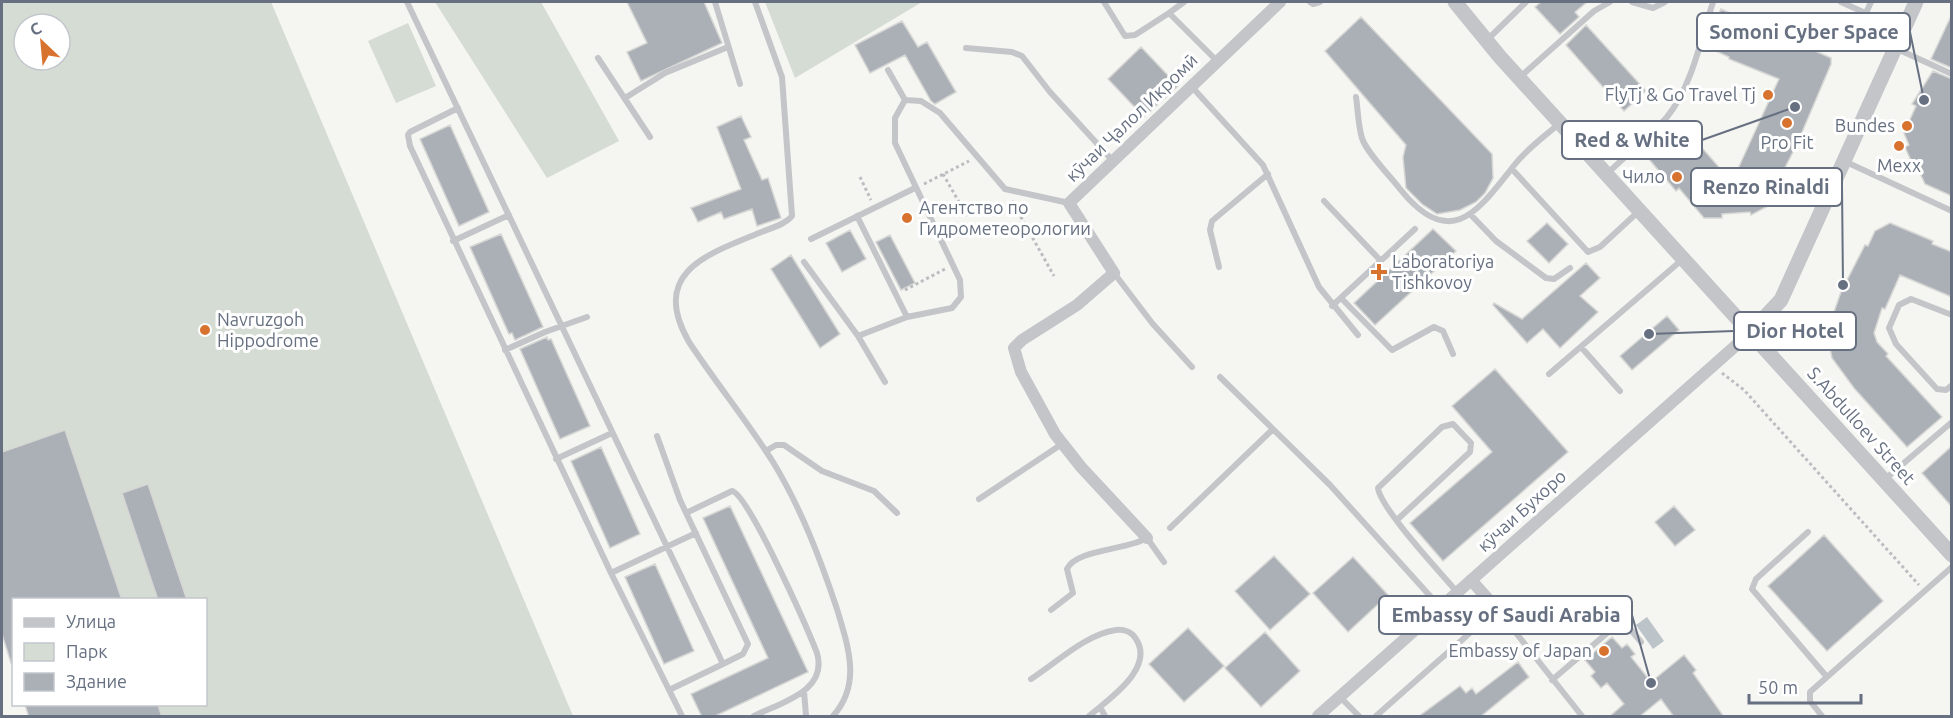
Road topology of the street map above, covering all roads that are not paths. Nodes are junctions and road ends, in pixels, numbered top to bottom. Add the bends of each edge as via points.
1 (407, 2) edge
2 (715, 2) edge
3 (755, 2) edge
4 (1104, 2) edge
5 (1184, 2) edge
6 (1280, 2) edge
7 (1310, 2) edge
8 (1320, 2) edge
9 (1455, 2) edge
10 (1526, 2) edge
11 (1610, 2) edge
12 (1632, 2) edge
13 (1665, 2) edge
14 (1713, 2) edge
15 (1841, 2) edge
16 (1871, 2) edge
17 (1916, 2) edge
18 (1169, 13) junction
19 (1866, 13) junction
20 (1903, 30) junction
21 (1486, 40) junction
22 (728, 46) junction
23 (966, 48) dead end
24 (1895, 48) junction
25 (598, 58) dead end
26 (1217, 62) junction
27 (888, 70) dead end
28 (1952, 74) edge
29 (1519, 77) junction
30 (740, 84) dead end
31 (1192, 86) junction
32 (1356, 97) dead end
33 (624, 98) junction
34 (904, 100) junction
35 (458, 108) junction
36 (1560, 123) junction
37 (650, 138) dead end
38 (1113, 161) junction
39 (1844, 161) junction
40 (1512, 169) junction
41 (1268, 174) junction
42 (1606, 174) junction
43 (915, 188) junction
44 (1324, 201) dead end
45 (1069, 203) junction
46 (1639, 211) junction
47 (1952, 211) edge
48 (509, 215) junction
49 (1471, 215) junction
50 (857, 216) junction
51 (1414, 229) dead end
52 (811, 239) dead end
53 (453, 241) junction
54 (1683, 259) junction
55 (1380, 260) junction
56 (804, 262) dead end
57 (1219, 267) dead end
58 (1570, 268) dead end
59 (1114, 273) junction
60 (1341, 298) junction
61 (1332, 306) junction
62 (1952, 315) edge
63 (587, 317) dead end
64 (906, 317) junction
65 (563, 326) junction
66 (1750, 333) junction
67 (1358, 335) dead end
68 (858, 336) junction
69 (1581, 347) junction
70 (505, 350) junction
71 (1453, 354) dead end
72 (1192, 367) dead end
73 (1550, 374) dead end
74 (1220, 377) dead end
75 (885, 382) dead end
76 (1952, 385) edge
77 (1620, 391) dead end
78 (1952, 422) edge
79 (1272, 430) junction
80 (612, 433) junction
81 (657, 436) dead end
82 (1062, 444) junction
83 (765, 451) junction
84 (556, 459) junction
85 (1884, 480) junction
86 (979, 499) dead end
87 (686, 513) junction
88 (897, 513) dead end
89 (1398, 519) junction
90 (1170, 528) dead end
91 (1808, 532) dead end
92 (696, 533) junction
93 (1147, 538) junction
94 (666, 547) junction
95 (1952, 555) edge
96 (1164, 562) dead end
97 (1952, 567) edge
98 (611, 573) junction
99 (1471, 580) junction
100 (1457, 592) junction
101 (1440, 606) junction
102 (1497, 609) junction
103 (1051, 610) dead end
104 (1641, 642) dead end
105 (723, 664) junction
106 (1827, 677) junction
107 (1031, 679) dead end
108 (1552, 680) junction
109 (669, 690) junction
110 (804, 692) junction
111 (1340, 696) junction
112 (1100, 707) junction
113 (682, 717) edge
114 (754, 717) edge
115 (806, 717) edge
116 (833, 717) edge
117 (1089, 717) edge
118 (1105, 717) edge
119 (1318, 717) edge
120 (1359, 717) edge
121 (1376, 717) edge
122 (1582, 717) edge
123 (1822, 717) edge

1 - 35 lane
2 - 22 lane
3 - 83 lane via 782,77 792,216 690,268 679,280 675,300 676,315 689,342
4 - 18 lane via 1128,37
5 - 18 lane
6 - 26 street, кӯчаи Ҷалол Икромӣ
7 - 8 lane
9 - 21 street, S.Abdulloev Street
10 - 21 lane
11 - 29 lane via 1589,15
12 - 13 lane via 1653,8
14 - 42 lane via 1674,106
15 - 19 lane
16 - 19 lane
17 - 20 street
18 - 26 lane
19 - 20 lane
20 - 24 street
21 - 29 street, S.Abdulloev Street
22 - 30 lane
22 - 33 lane via 665,73
23 - 38 lane via 1022,56
24 - 28 lane
24 - 39 street
25 - 33 lane
26 - 31 street, кӯчаи Ҷалол Икромӣ
27 - 34 lane
29 - 36 street, S.Abdulloev Street
31 - 38 street, кӯчаи Ҷалол Икромӣ
31 - 41 lane
32 - 49 lane via 1363,141 1414,205 1446,221
33 - 37 lane
34 - 43 lane via 895,118 893,135
34 - 45 lane via 921,101 940,113 1005,189
35 - 48 lane
35 - 53 lane via 408,135
36 - 40 lane
36 - 42 street, S.Abdulloev Street
38 - 45 street, кӯчаи Ҷалол Икромӣ
39 - 47 lane
39 - 66 street via 1781,300
40 - 46 lane via 1588,252 1600,247
40 - 49 lane via 1486,203
41 - 57 lane via 1212,221 1210,235
41 - 61 lane via 1313,276
42 - 46 street, S.Abdulloev Street
43 - 50 lane
43 - 64 lane via 962,286 956,306
44 - 55 lane
45 - 59 street, кӯчаи Ҷалол Икромӣ
46 - 54 street, S.Abdulloev Street
48 - 53 lane
48 - 65 lane
49 - 58 lane via 1496,241 1546,278 1554,279
50 - 52 lane
50 - 64 lane
51 - 55 lane
53 - 70 lane
54 - 66 street, S.Abdulloev Street
54 - 69 lane
55 - 60 lane
56 - 68 lane
59 - 72 lane
59 - 82 street via 1077,305 1014,348 1027,383
60 - 61 lane
60 - 71 lane via 1392,350 1434,327 1443,331
61 - 67 lane
62 - 76 lane via 1911,299 1899,305 1889,328 1896,344 1937,388 1946,390
63 - 65 lane
64 - 68 lane
65 - 70 lane
65 - 80 lane
66 - 85 street, S.Abdulloev Street
66 - 99 street, кӯчаи Бухоро
68 - 75 lane
69 - 73 lane
69 - 77 lane
70 - 84 lane
74 - 79 lane
78 - 85 lane
79 - 90 lane
79 - 101 lane
80 - 84 lane
80 - 94 lane
81 - 87 lane
82 - 86 lane
82 - 93 street
83 - 88 lane via 784,445 814,467 874,491
83 - 116 lane via 811,537 848,646 850,688
84 - 98 lane
85 - 95 street, S.Abdulloev Street
87 - 92 lane
87 - 110 lane via 732,491 741,498 817,653 818,675
89 - 89 lane via 1470,452 1470,443 1453,424 1443,427 1378,488 1380,497
89 - 100 lane via 1408,537
91 - 106 lane via 1756,579 1752,589
92 - 94 lane
92 - 105 lane via 748,644 743,654
93 - 96 lane
93 - 103 lane via 1071,562 1068,574 1073,593
94 - 98 lane
94 - 105 lane
97 - 106 lane
98 - 109 lane
99 - 100 street, кӯчаи Бухоро
99 - 102 street
100 - 101 street, кӯчаи Бухоро
101 - 111 street, кӯчаи Бухоро
102 - 108 lane
102 - 121 lane
104 - 108 lane via 1626,624 1619,623
105 - 109 lane
106 - 123 lane via 1809,694
107 - 112 lane via 1096,637 1116,630 1128,631 1139,646 1137,665 1126,684
108 - 122 lane
109 - 113 lane
110 - 114 lane
110 - 115 lane
111 - 119 street, кӯчаи Бухоро
111 - 120 lane
112 - 117 lane
112 - 118 lane

